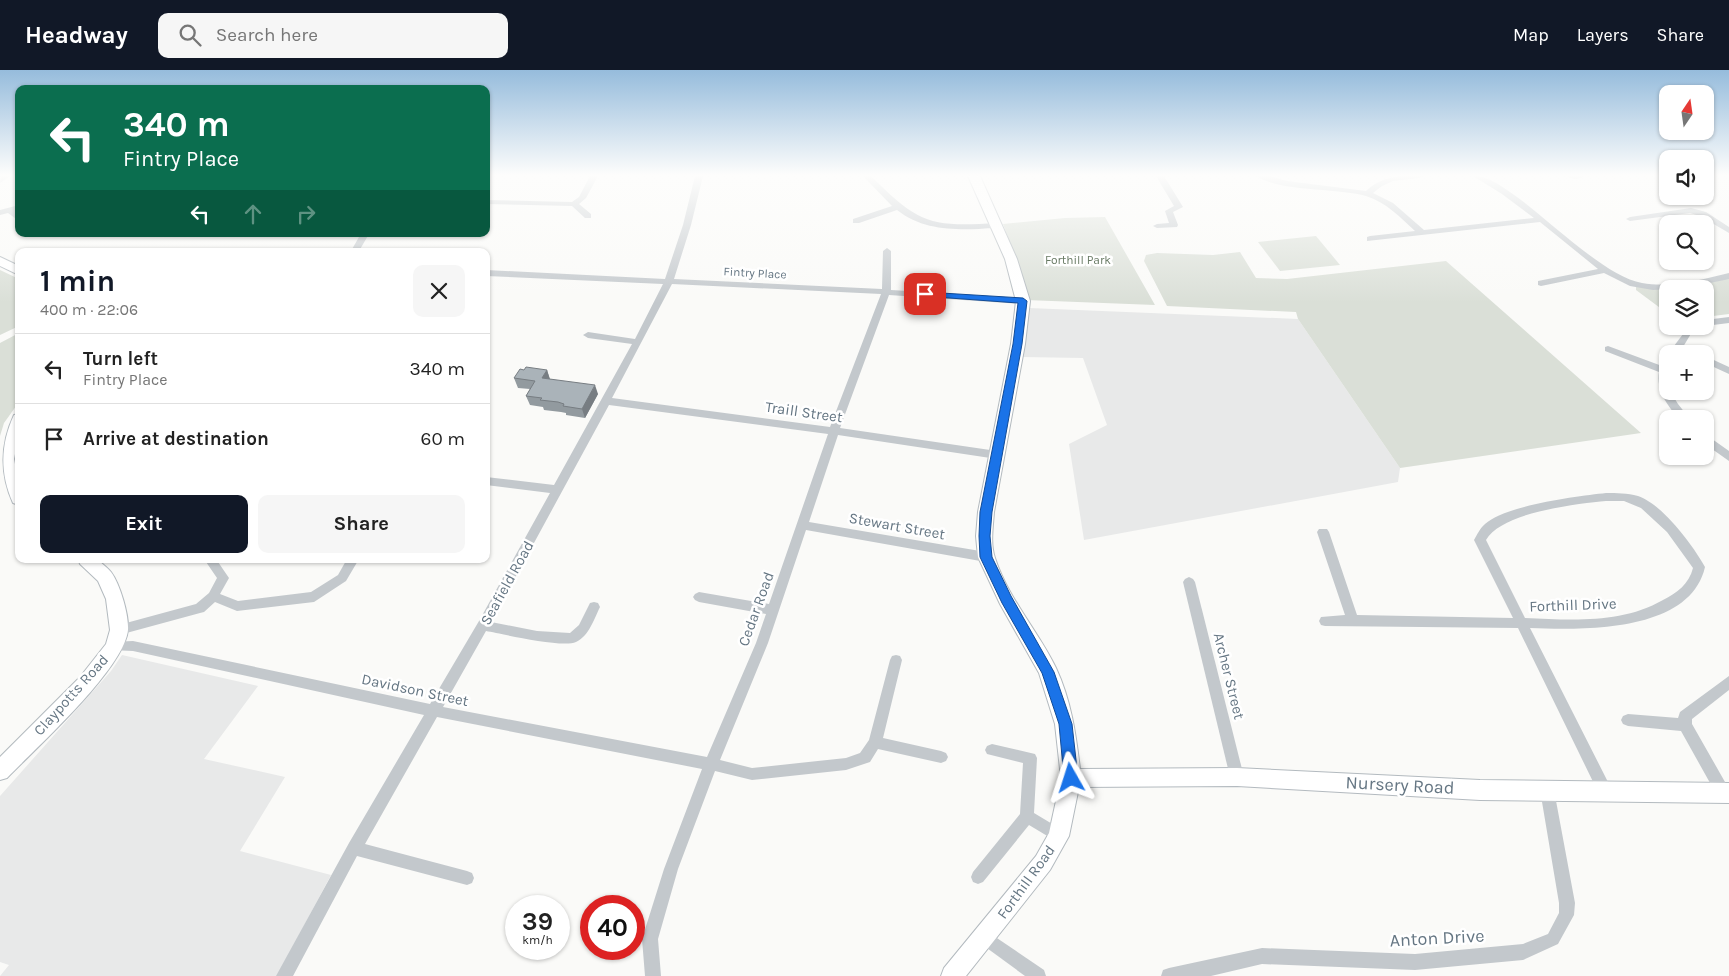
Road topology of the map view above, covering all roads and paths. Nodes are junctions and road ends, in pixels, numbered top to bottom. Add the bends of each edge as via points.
1 (689, 218) edge
2 (864, 218) edge
3 (917, 218) edge
4 (994, 218) edge
5 (1172, 218) edge
6 (1406, 218) edge
7 (1635, 218) edge
8 (1710, 218) edge
9 (1630, 219) dead end
10 (1540, 220) joint
11 (856, 221) dead end
12 (997, 225) junction
13 (1157, 226) dead end
14 (1729, 231) edge
15 (1421, 232) junction
16 (364, 237) edge
17 (1370, 239) dead end
18 (357, 248) edge
19 (887, 251) dead end
20 (0, 261) edge
21 (15, 268) edge
22 (1606, 270) junction
23 (490, 273) edge
24 (1729, 276) edge
25 (669, 281) junction
26 (1541, 283) dead end
27 (886, 292) junction
28 (1023, 301) junction
29 (1729, 320) edge
30 (1714, 322) edge
31 (588, 335) dead end
32 (638, 342) junction
33 (1608, 349) dead end
34 (1714, 364) edge
35 (1659, 365) edge
36 (1729, 371) edge
37 (606, 401) junction
38 (15, 424) edge
39 (834, 431) junction
40 (1714, 445) edge
41 (997, 456) junction
42 (1729, 457) edge
43 (3, 469) edge
44 (490, 482) edge
45 (558, 490) junction
46 (15, 494) edge
47 (803, 525) junction
48 (1323, 532) dead end
49 (986, 557) junction
50 (90, 563) edge
51 (213, 563) edge
52 (351, 563) edge
53 (1189, 582) dead end
54 (213, 596) junction
55 (699, 597) dead end
56 (594, 607) dead end
57 (773, 610) junction
58 (1353, 620) junction
59 (1325, 621) dead end
60 (1520, 623) junction
61 (483, 625) junction
62 (117, 638) junction
63 (896, 660) dead end
64 (1729, 682) edge
65 (435, 711) junction
66 (1628, 720) dead end
67 (1685, 725) junction
68 (875, 742) junction
69 (992, 750) dead end
70 (941, 757) dead end
71 (711, 764) junction
72 (0, 771) edge
73 (1237, 777) junction
74 (1071, 778) junction
75 (1547, 790) junction
76 (1605, 791) junction
77 (1726, 794) edge
78 (1026, 816) junction
79 (1059, 836) junction
80 (354, 848) junction
81 (978, 877) dead end
82 (467, 878) dead end
83 (985, 938) junction
84 (284, 976) edge
85 (653, 976) edge
86 (952, 976) edge
87 (1038, 976) edge
88 (1169, 976) edge

1 - 25 street, Seafield Road
2 - 11 street
3 - 12 street via 936,226
4 - 12 street, Forthill Road
5 - 13 street via 1174,225
6 - 15 street
7 - 9 street
8 - 14 street
10 - 15 street
10 - 22 street
12 - 28 street, Forthill Road via 1017,275
15 - 17 street
16 - 18 street
19 - 27 street, Cedar Road
20 - 21 street
22 - 24 street via 1629,283 1652,287 1673,287
22 - 26 street
23 - 25 street, Fintry Place
25 - 27 street, Fintry Place
25 - 32 street, Seafield Road
27 - 28 street, Fintry Place
27 - 39 street, Cedar Road
28 - 41 street, Forthill Road
29 - 30 street
31 - 32 street
32 - 37 street, Seafield Road
33 - 35 street
34 - 36 street
37 - 39 street, Traill Street
37 - 45 street, Seafield Road
38 - 43 street via 11,429
39 - 41 street, Traill Street
39 - 47 street, Cedar Road
40 - 42 street
41 - 49 street, Forthill Road via 986,512
43 - 46 street
44 - 45 street
45 - 61 street, Seafield Road
47 - 49 street, Stewart Street
47 - 57 street, Cedar Road
48 - 58 street
49 - 74 street, Forthill Road via 1048,672 1066,724
50 - 62 street via 105,577 115,599
51 - 54 street via 223,578
52 - 54 street via 342,578 314,597 237,606
53 - 73 street, Archer Street
54 - 62 street via 200,608
55 - 57 street
56 - 61 street via 583,629 573,638 537,636
57 - 71 street, Cedar Road
58 - 59 street, Forthill Drive
58 - 60 street, Forthill Drive
60 - 60 street, Forthill Drive via 1480,540 1489,526 1510,515 1561,502 1614,497 1635,499 1666,524 1699,566 1699,576 1689,589 1665,606 1630,619 1583,624
60 - 76 street, Forthill Drive
61 - 65 street, Seafield Road
62 - 65 street, Davidson Street via 133,646
62 - 72 street, Claypotts Road via 105,661 87,683
63 - 68 street
64 - 67 street via 1685,716
65 - 71 street, Davidson Street
65 - 80 street, Seafield Road
66 - 67 street
67 - 77 street
68 - 70 street
68 - 71 street, Davidson Street via 865,758 846,764 752,774
69 - 78 street via 1030,758
71 - 85 street, Cedar Road via 671,869 650,939
73 - 74 street, Nursery Road
73 - 75 street, Nursery Road via 1480,790
74 - 79 street, Forthill Road
75 - 76 street, Nursery Road
75 - 88 street, Anton Drive via 1567,903 1566,915 1553,939 1523,952 1415,962 1262,956
76 - 77 street, Nursery Road
78 - 79 street
78 - 81 street
79 - 83 street, Forthill Road via 1043,863
80 - 82 street
80 - 84 street, Seafield Road
83 - 86 street, Forthill Road
83 - 87 street

